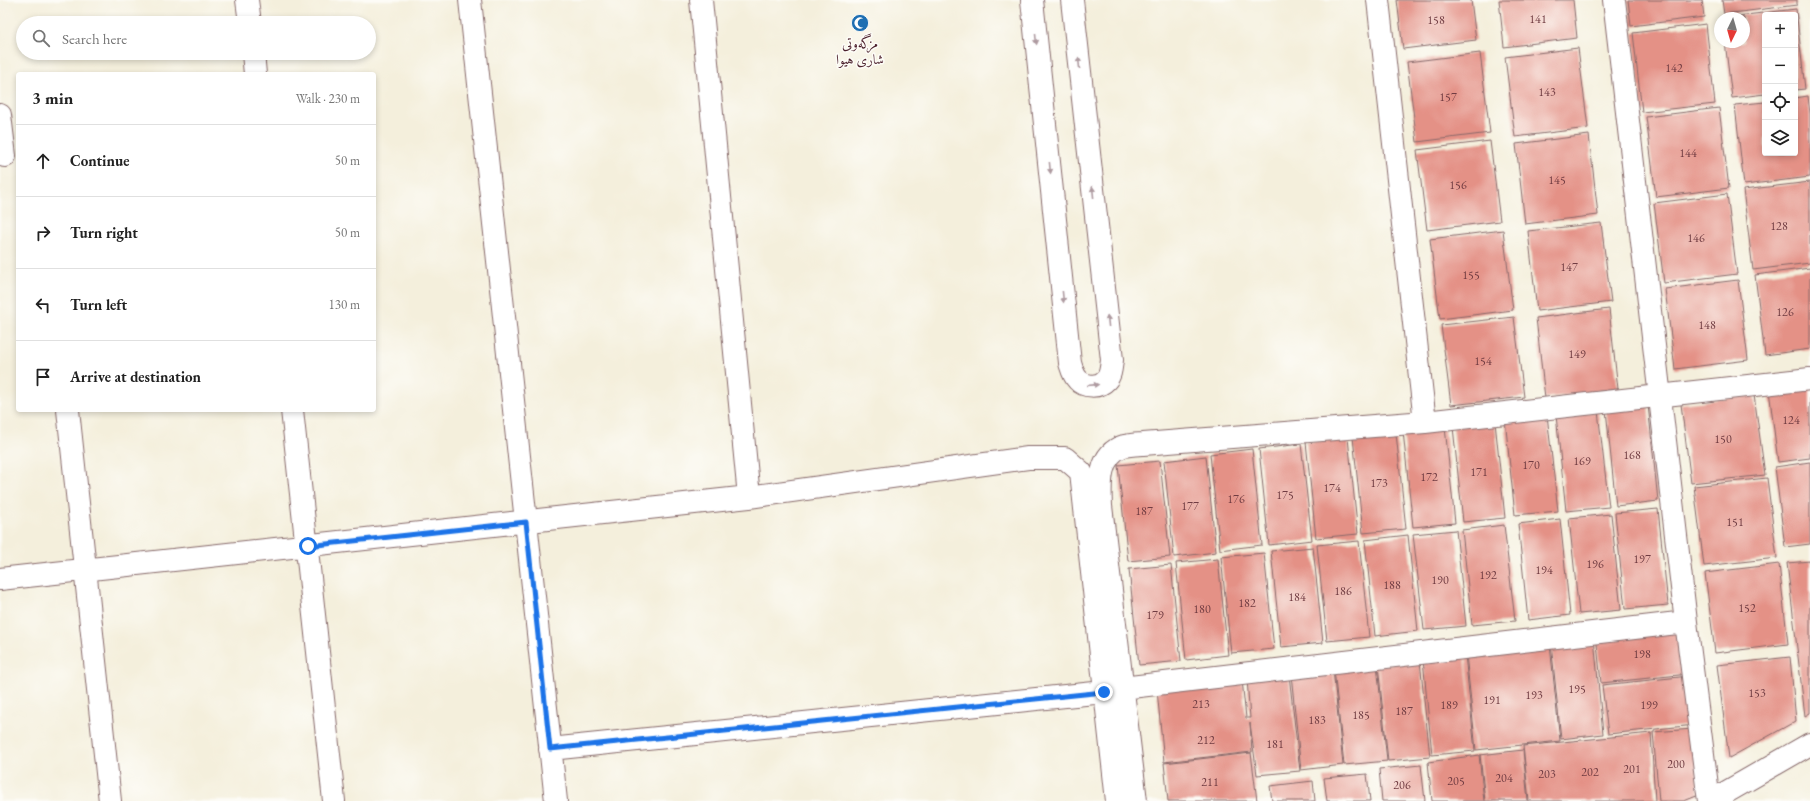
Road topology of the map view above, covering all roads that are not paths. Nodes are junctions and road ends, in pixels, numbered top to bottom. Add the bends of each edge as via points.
1 (247, 0) edge
2 (470, 0) edge
3 (701, 0) edge
4 (1032, 0) edge
5 (1072, 0) edge
6 (1378, 0) edge
7 (1614, 0) edge
8 (249, 16) edge
9 (254, 60) edge
10 (255, 72) edge
11 (0, 115) edge
12 (8, 156) edge
13 (1810, 378) edge
14 (1660, 396) junction
15 (68, 412) edge
16 (292, 412) edge
17 (1425, 422) junction
18 (749, 497) junction
19 (526, 522) junction
20 (308, 546) junction
21 (86, 570) junction
22 (0, 580) edge
23 (1686, 622) junction
24 (1113, 690) junction
25 (1810, 744) edge
26 (550, 749) junction
27 (110, 801) edge
28 (334, 801) edge
29 (556, 801) edge
30 (1118, 801) edge
31 (1136, 801) edge
32 (1710, 801) edge

1 - 8 street
2 - 19 street
3 - 18 street
4 -> 5 street via 1070,363 1072,373 1078,381 1095,386 1105,382 1110,374 1112,360
6 - 17 street
7 - 14 street
9 - 10 street
11 - 12 street
13 - 14 street
14 - 17 street
14 - 23 street
15 - 21 street
16 - 20 street
17 - 24 street via 1143,444 1123,447 1108,457 1100,477
18 - 19 street
18 - 24 street via 1028,458 1065,458 1080,472
19 - 20 street
19 - 26 street
20 - 21 street
20 - 28 street
21 - 22 street
21 - 27 street
23 - 24 street
23 - 32 street
24 - 26 street
24 - 30 street
24 - 31 street
25 - 32 street
26 - 29 street

